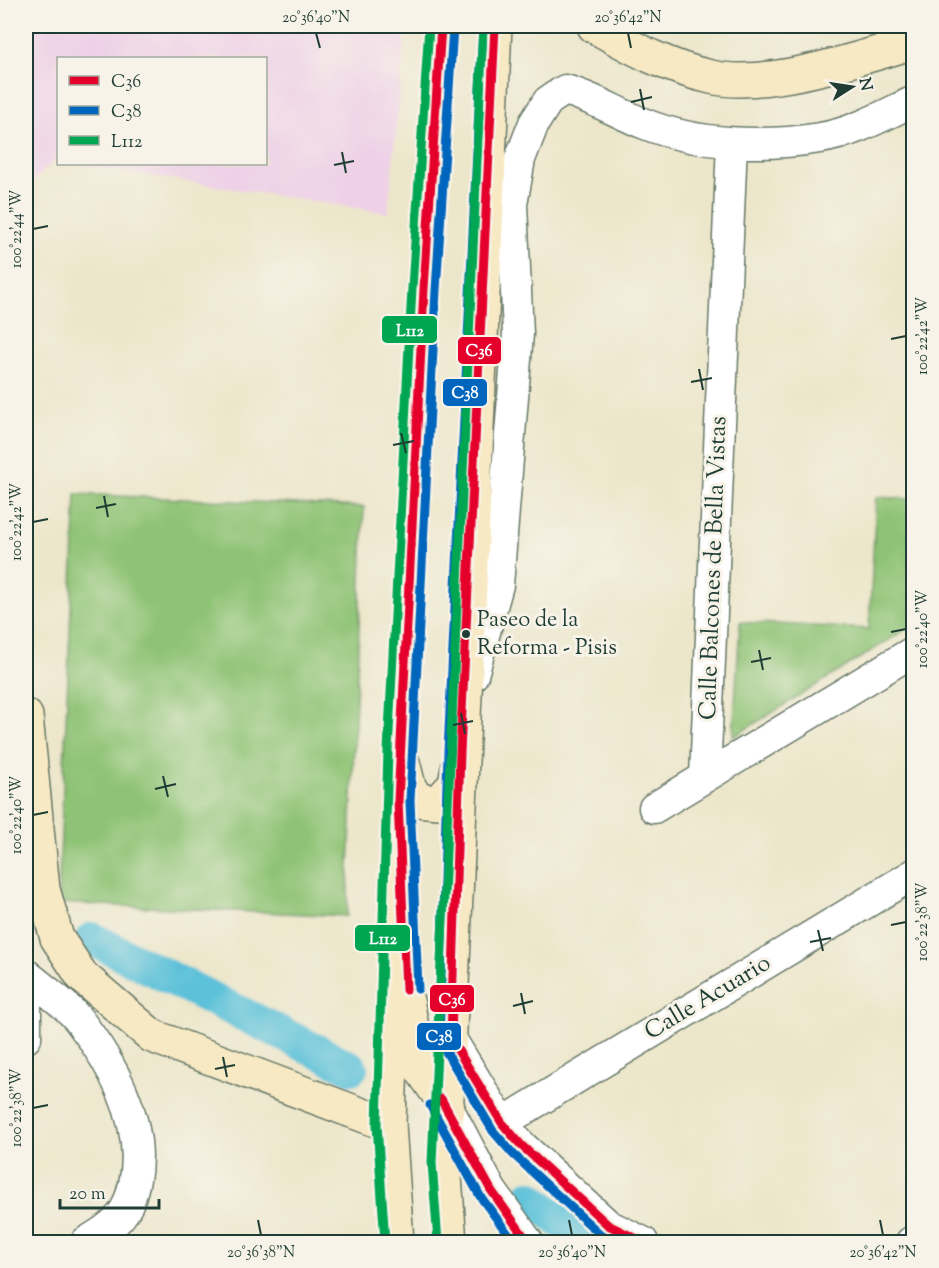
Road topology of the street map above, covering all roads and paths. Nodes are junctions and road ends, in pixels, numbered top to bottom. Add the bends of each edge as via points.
1 (441, 26) edge
2 (495, 26) edge
3 (594, 26) edge
4 (914, 42) edge
5 (914, 101) edge
6 (732, 143) junction
7 (914, 651) edge
8 (464, 707) junction
9 (26, 716) edge
10 (400, 752) junction
11 (460, 753) junction
12 (705, 777) junction
13 (399, 801) junction
14 (654, 808) dead end
15 (914, 874) edge
16 (26, 974) edge
17 (26, 1003) edge
18 (26, 1038) edge
19 (451, 1039) junction
20 (448, 1108) junction
21 (502, 1123) junction
22 (389, 1125) junction
23 (86, 1242) edge
24 (397, 1242) edge
25 (450, 1242) edge
26 (528, 1242) edge
27 (643, 1242) edge

1 - 10 street
2 - 8 street
3 - 4 street via 644,55 712,78 748,80 841,62
5 - 6 street via 865,124 822,138
6 - 8 street via 680,135 644,124 589,96 565,90 548,101 534,123 520,159 512,204 518,334 498,585
6 - 12 street, Calle Balcones de Bella Vistas
7 - 12 street
8 - 11 street
9 - 22 street via 43,889 57,938 82,976 152,1036
10 - 11 street via 417,800 440,801 455,784
10 - 13 street
11 - 19 street
12 - 14 street
13 - 20 street via 407,1009 420,1068
13 - 22 street
15 - 21 street, Calle Acuario
16 - 23 street via 76,1017 106,1061 129,1107 138,1156 126,1208 106,1229
17 - 18 street
19 - 20 street
19 - 21 street
20 - 25 street via 444,1164
20 - 26 street via 491,1190
21 - 27 street via 608,1225
22 - 24 street

